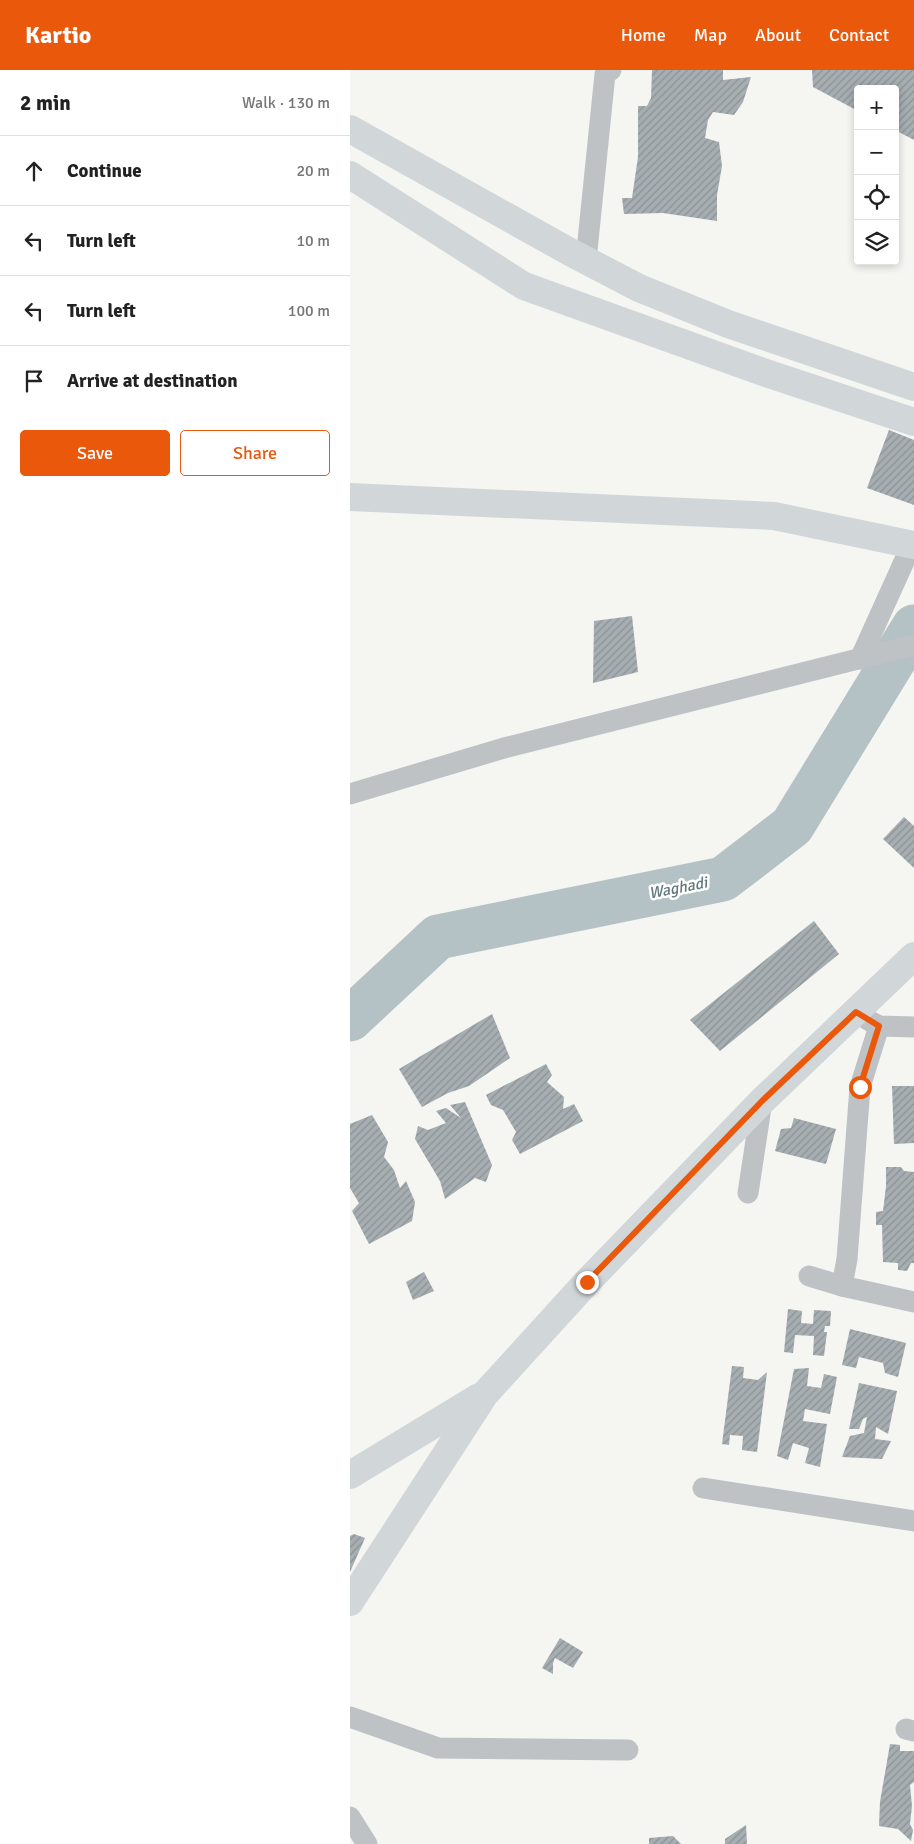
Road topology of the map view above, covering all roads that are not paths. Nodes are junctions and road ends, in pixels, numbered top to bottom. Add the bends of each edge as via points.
1 (611, 70) edge
2 (350, 129) edge
3 (350, 174) edge
4 (586, 260) junction
5 (914, 386) edge
6 (914, 422) edge
7 (350, 497) edge
8 (913, 545) edge
9 (914, 645) edge
10 (868, 657) junction
11 (350, 794) edge
12 (914, 956) edge
13 (856, 1012) junction
14 (879, 1026) junction
15 (914, 1027) edge
16 (762, 1101) junction
17 (748, 1193) dead end
18 (809, 1276) dead end
19 (842, 1286) junction
20 (914, 1302) edge
21 (485, 1394) junction
22 (350, 1475) edge
23 (703, 1488) dead end
24 (914, 1521) edge
25 (350, 1602) edge
26 (350, 1717) edge
27 (628, 1750) dead end
28 (350, 1817) edge
29 (366, 1844) edge

1 - 4 street via 605,74
2 - 4 street
3 - 6 street via 524,286
4 - 5 street via 639,288 728,324
7 - 8 street via 774,516
8 - 10 street
9 - 10 street
10 - 11 street via 504,748
12 - 13 street
13 - 14 street
13 - 16 street
14 - 15 street
14 - 19 street via 860,1087 847,1259
16 - 17 street
16 - 21 street via 587,1282
18 - 19 street
19 - 20 street
21 - 22 street
21 - 25 street
23 - 24 street
26 - 27 street via 438,1748
28 - 29 street

